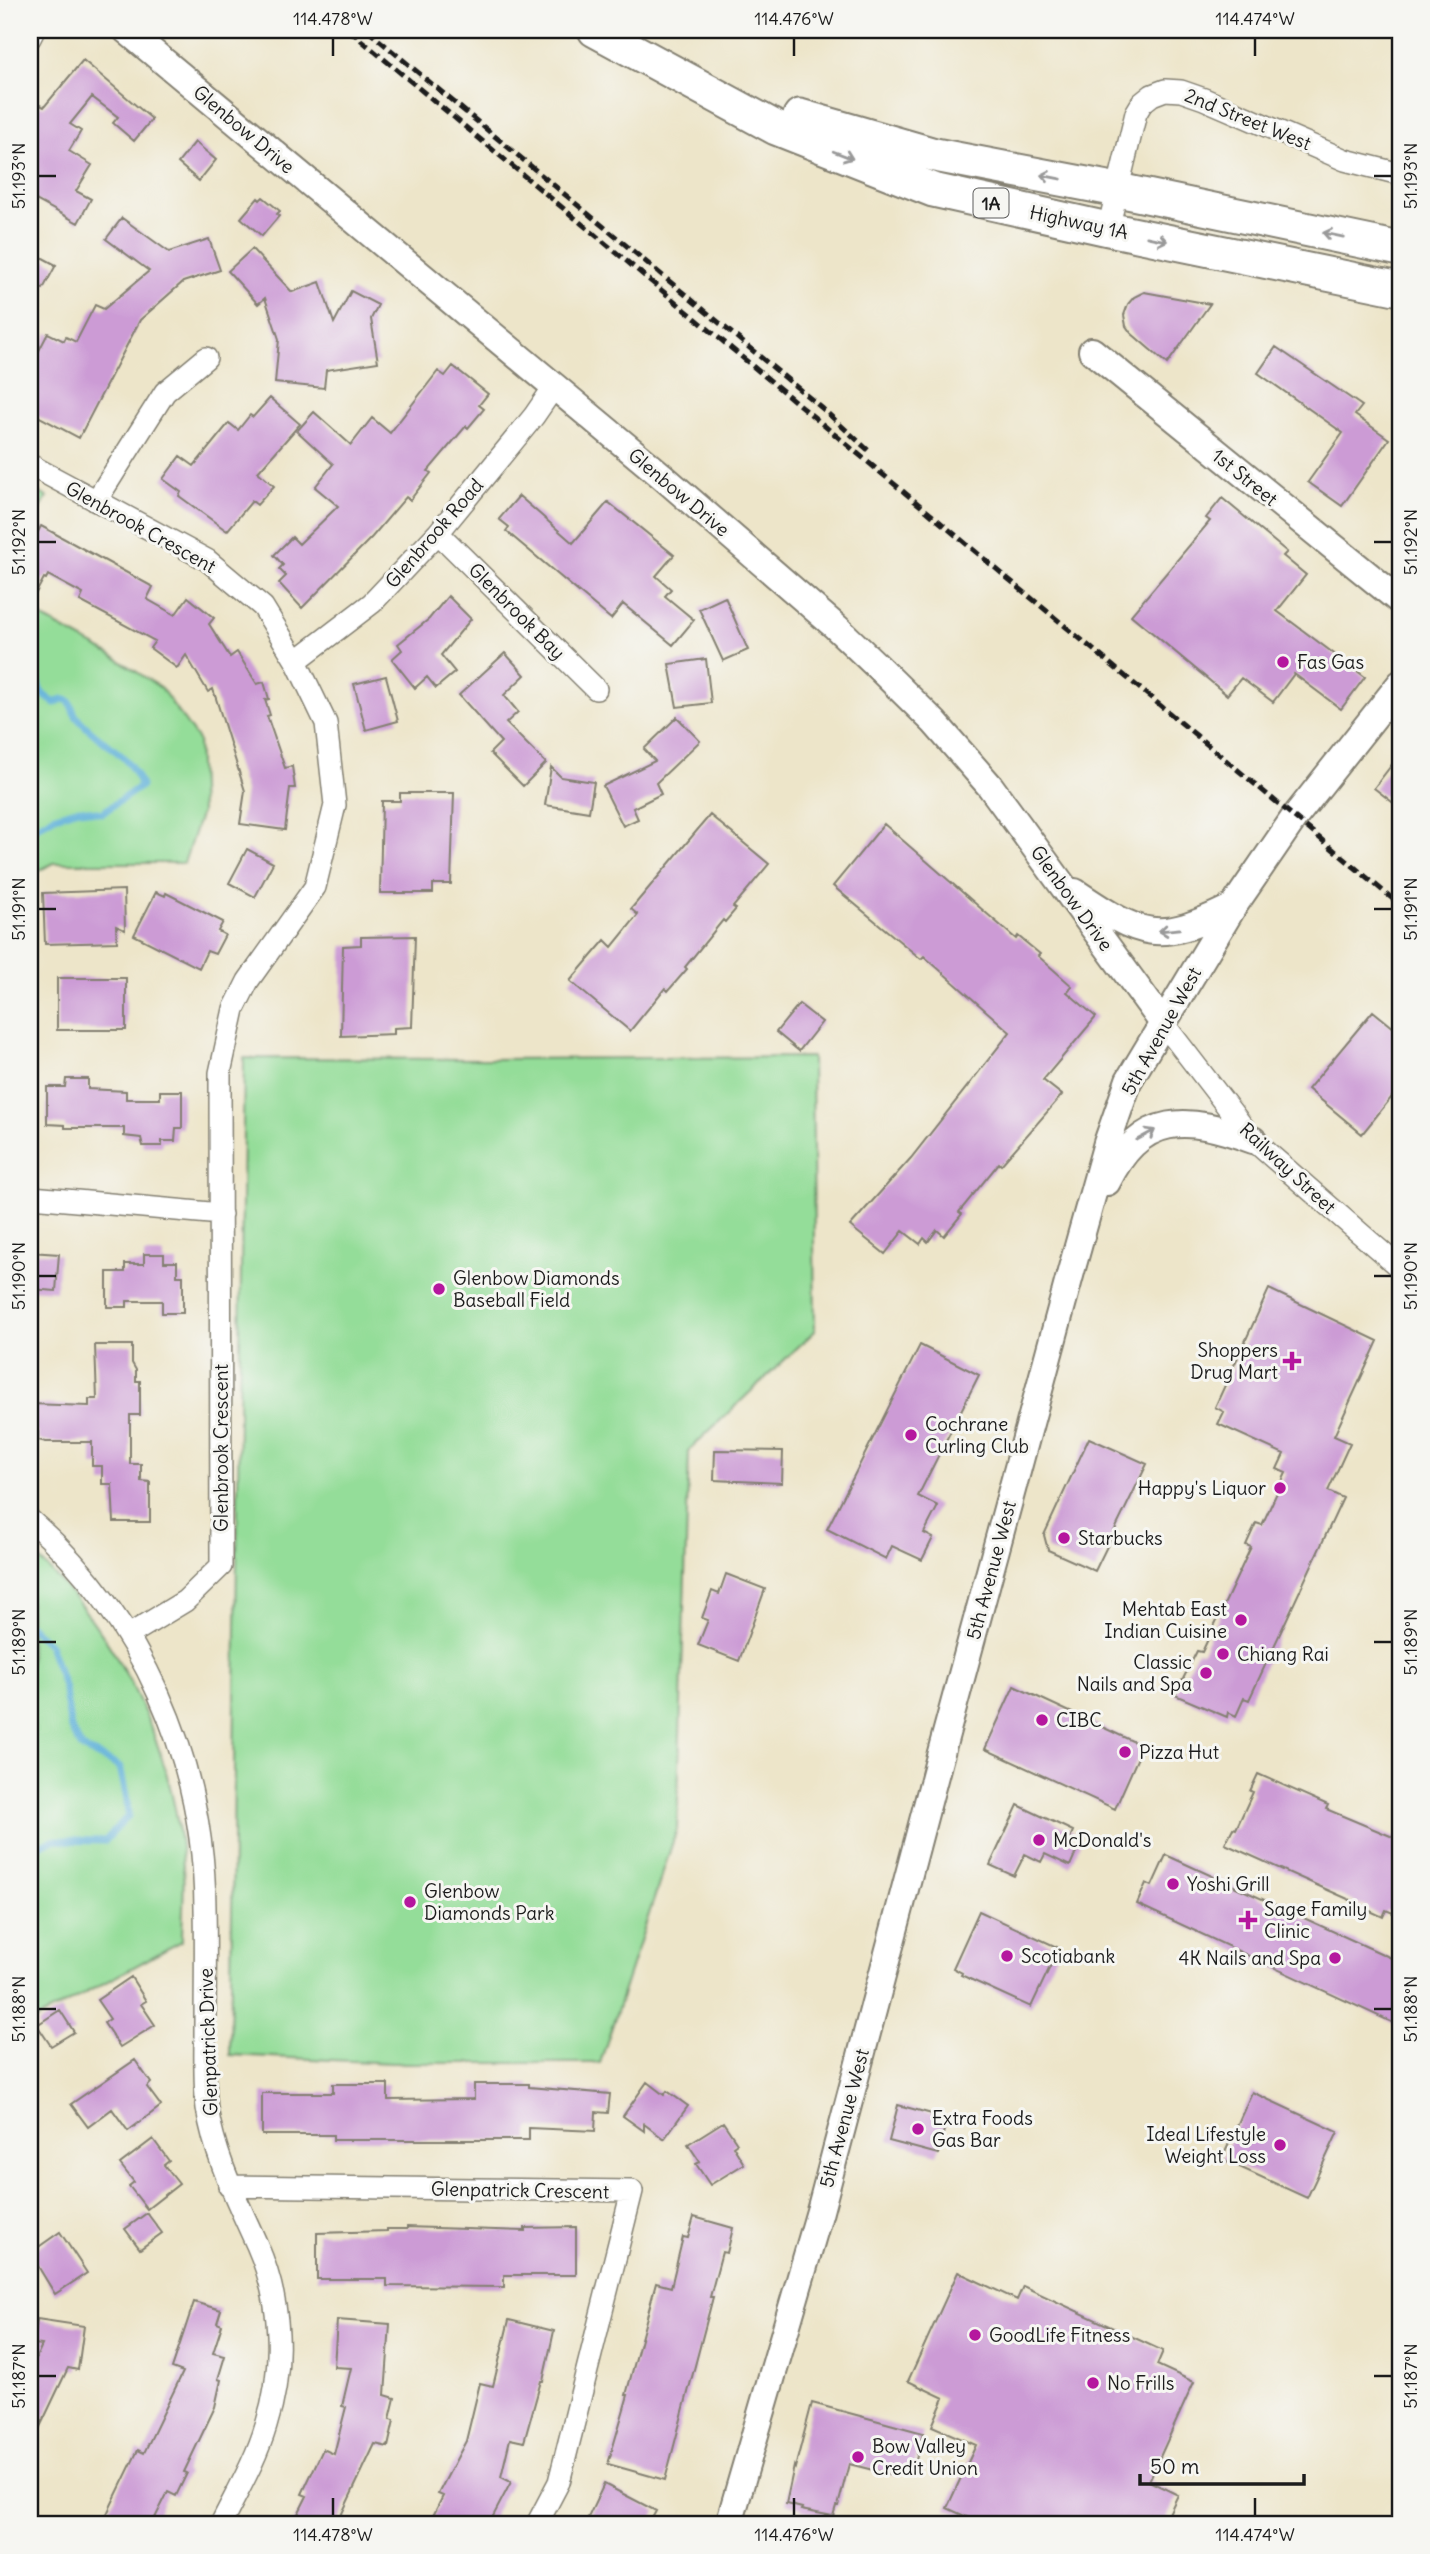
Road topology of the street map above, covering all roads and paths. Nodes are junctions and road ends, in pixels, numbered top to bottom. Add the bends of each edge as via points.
1 (34, 30) edge
2 (126, 30) edge
3 (595, 30) edge
4 (30, 38) edge
5 (694, 82) junction
6 (1400, 174) edge
7 (1118, 190) junction
8 (1108, 229) junction
9 (1400, 249) edge
10 (1400, 289) edge
11 (1092, 351) dead end
12 (206, 358) dead end
13 (554, 387) junction
14 (30, 465) edge
15 (96, 501) junction
16 (438, 533) junction
17 (1400, 601) edge
18 (296, 661) junction
19 (1400, 684) edge
20 (596, 690) dead end
21 (1059, 881) junction
22 (1233, 907) junction
23 (1163, 1023) junction
24 (1253, 1140) junction
25 (32, 1197) dead end
26 (221, 1214) junction
27 (1084, 1231) junction
28 (1400, 1268) edge
29 (30, 1520) edge
30 (129, 1636) junction
31 (229, 2186) junction
32 (221, 2524) edge
33 (537, 2524) edge
34 (729, 2524) edge

1 - 4 street
2 - 13 street, Glenbow Drive
3 - 5 main road, Highway 1A / 1A
7 -> 5 main road, Highway 1A / 1A via 935,155
5 -> 8 main road, Highway 1A / 1A via 776,128 933,190
6 - 7 street, 2nd Street West via 1345,160 1204,99 1165,90 1152,95 1136,113
7 - 8 street, 2nd Street West
9 -> 7 main road, Highway 1A / 1A
8 -> 10 main road, Highway 1A / 1A
11 - 17 street, 1st Street
12 - 15 street via 164,392
13 - 16 street, Glenbrook Road
13 - 21 street, Glenbow Drive via 876,665 990,786
14 - 15 street, Glenbrook Crescent
15 - 18 street, Glenbrook Crescent via 207,560 263,607
16 - 18 street, Glenbrook Road via 372,603
16 - 20 street, Glenbrook Bay
18 - 26 street, Glenbrook Crescent via 327,723 335,805 316,887 248,981 234,1009 220,1073
19 - 22 street, 5th Avenue West via 1294,818
22 -> 21 street via 1185,928 1161,932 1136,929 1118,922
21 - 23 street, Glenbow Drive
22 - 23 street, 5th Avenue West
23 - 24 street, Railway Street
23 - 27 street, 5th Avenue West via 1129,1080
27 -> 24 street via 1126,1149 1142,1135 1186,1123 1218,1127
24 - 28 street, Railway Street
25 - 26 street
26 - 30 street, Glenbrook Crescent via 221,1566 186,1601
27 - 34 street, 5th Avenue West via 820,2211
29 - 30 street, Glenpatrick Drive via 88,1580
30 - 31 street, Glenpatrick Drive via 164,1705 194,1799 204,1869 207,2107
31 - 32 street, Glenpatrick Drive via 267,2271 279,2347 266,2425
31 - 33 street, Glenpatrick Crescent via 632,2191 559,2482

